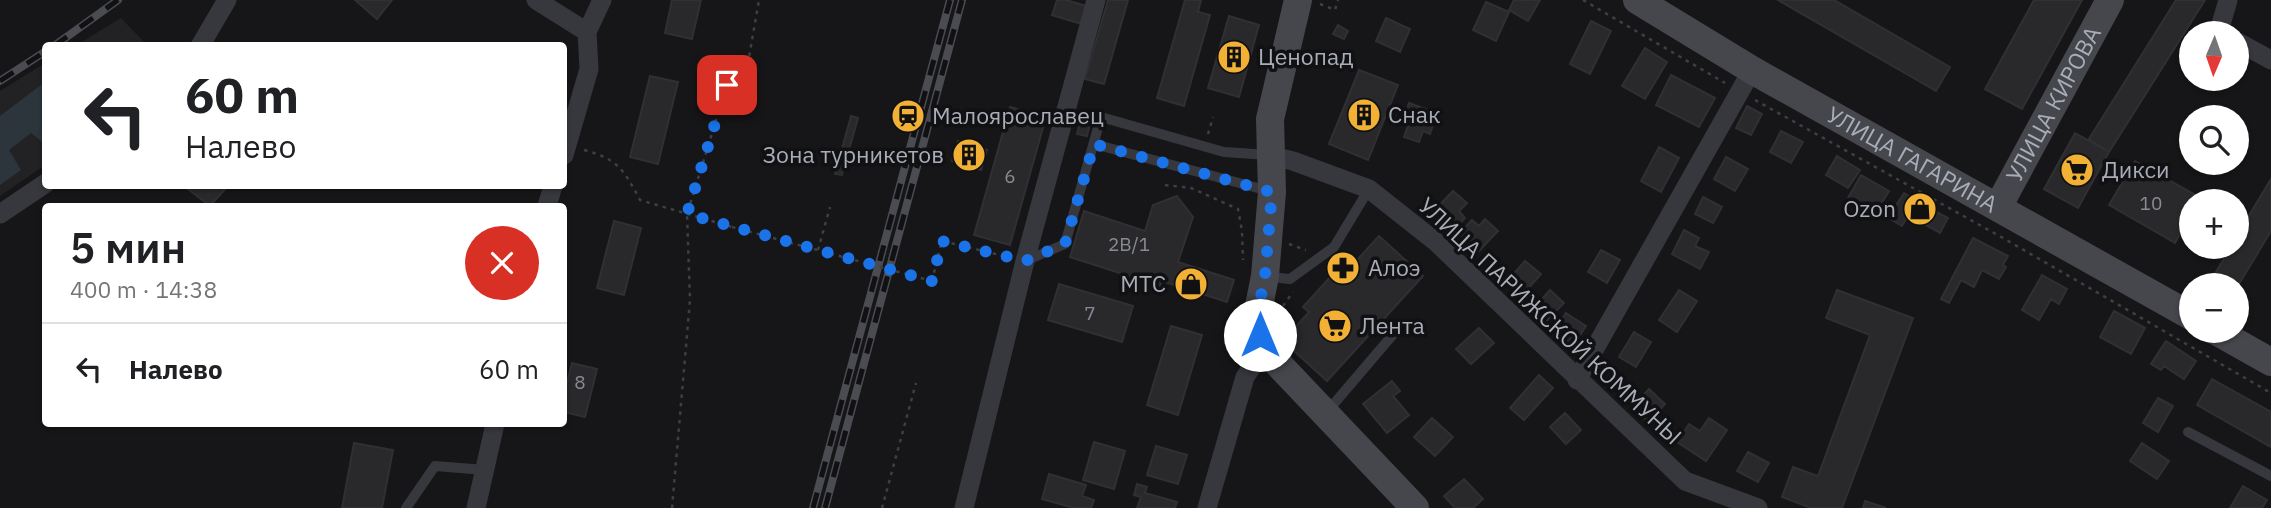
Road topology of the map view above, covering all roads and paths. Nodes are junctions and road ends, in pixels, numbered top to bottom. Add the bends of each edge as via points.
1 (227, 0) edge
2 (536, 0) edge
3 (602, 0) edge
4 (759, 0) edge
5 (1096, 0) edge
6 (1298, 0) edge
7 (1338, 0) edge
8 (1583, 0) edge
9 (1637, 0) edge
10 (2110, 0) edge
11 (2228, 0) edge
12 (1312, 1) edge
13 (2222, 21) edge
14 (587, 32) junction
15 (202, 42) edge
16 (2249, 48) edge
17 (2271, 60) edge
18 (1746, 81) junction
19 (567, 143) edge
20 (1094, 144) junction
21 (567, 150) edge
22 (1269, 155) junction
23 (1165, 185) dead end
24 (42, 186) edge
25 (1369, 189) junction
26 (1272, 192) junction
27 (830, 207) dead end
28 (1998, 207) junction
29 (0, 214) edge
30 (687, 214) junction
31 (1268, 238) junction
32 (818, 250) junction
33 (1320, 257) junction
34 (1025, 261) junction
35 (1265, 276) junction
36 (1295, 290) dead end
37 (2179, 309) edge
38 (1278, 311) dead end
39 (1396, 331) dead end
40 (2237, 343) edge
41 (1264, 348) junction
42 (2271, 362) edge
43 (1577, 380) junction
44 (916, 383) dead end
45 (2271, 393) edge
46 (1325, 413) junction
47 (494, 427) edge
48 (2188, 432) dead end
49 (485, 470) junction
50 (2271, 476) edge
51 (406, 508) edge
52 (476, 508) edge
53 (672, 508) edge
54 (882, 508) edge
55 (964, 508) edge
56 (1207, 508) edge
57 (1415, 508) edge
58 (1758, 508) edge

1 - 15 street
2 - 14 street
3 - 14 street
4 - 30 path via 748,63 727,85
5 - 34 street
6 - 22 main road via 1270,119
7 - 12 path via 1335,10
8 - 18 path
9 - 18 main road, УЛИЦА ГАГАРИНА
10 - 28 main road, УЛИЦА КИРОВА
11 - 13 street
14 - 19 street via 589,69
16 - 17 street
18 - 28 main road, УЛИЦА ГАГАРИНА
18 - 43 street
18 - 45 path via 2003,238
20 - 22 lane via 1101,117 1224,152
20 - 26 lane
20 - 34 lane via 1065,244
21 - 30 path via 613,160 640,200
22 - 25 street, УЛИЦА ПАРИЖСКОЙ КОММУНЫ
22 - 26 main road
23 - 31 path via 1191,188 1238,209 1242,231
24 - 29 street
25 - 33 lane via 1334,247
25 - 43 street, УЛИЦА ПАРИЖСКОЙ КОММУНЫ via 1436,242
26 - 31 main road
27 - 32 path
28 - 37 main road, УЛИЦА ГАГАРИНА
30 - 32 path, bridge
30 - 53 path via 690,300
31 - 33 path
31 - 35 main road
32 - 34 path, bridge via 932,281 942,241
33 - 35 lane via 1290,279
34 - 55 street
35 - 41 main road via 1256,321
36 - 38 path
39 - 46 lane
40 - 42 main road
41 - 46 main road
41 - 56 street via 1245,377
43 - 58 street, УЛИЦА ПАРИЖСКОЙ КОММУНЫ via 1685,481
44 - 54 path
46 - 57 main road
47 - 49 street
48 - 50 lane
49 - 51 lane via 435,466
49 - 52 street

